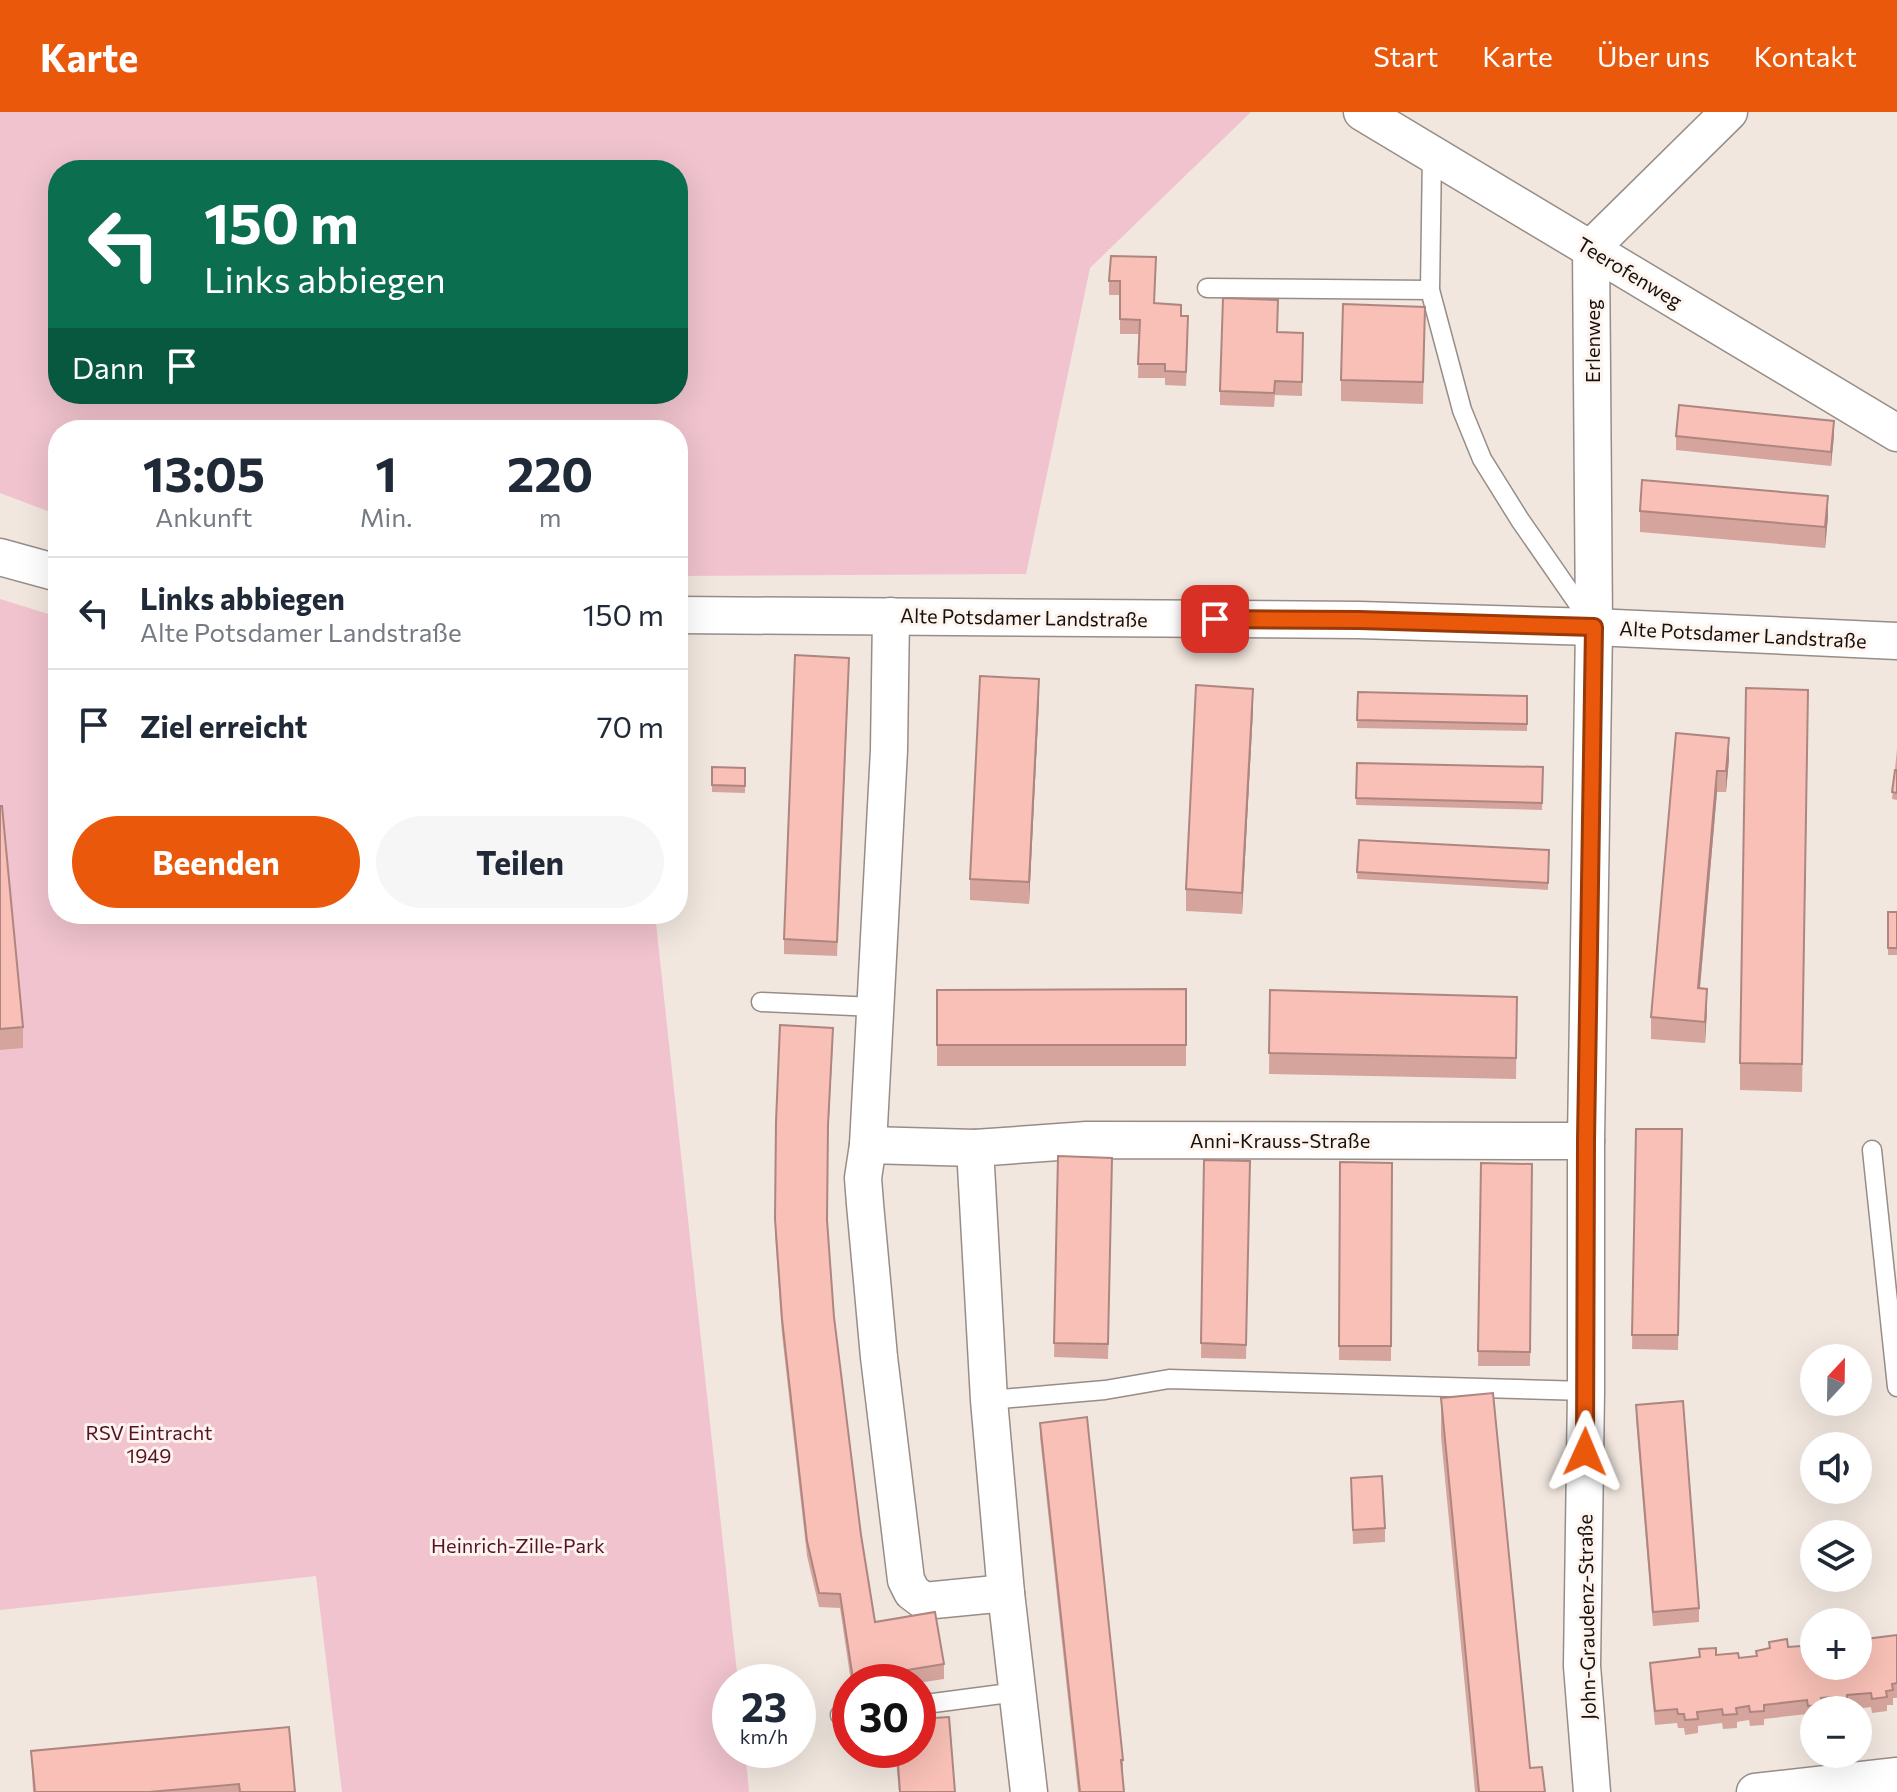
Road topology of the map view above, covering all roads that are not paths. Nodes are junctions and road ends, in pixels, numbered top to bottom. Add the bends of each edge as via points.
1 (1362, 112) edge
2 (1729, 112) edge
3 (1432, 154) junction
4 (1591, 248) junction
5 (1207, 288) dead end
6 (1430, 290) junction
7 (1897, 433) edge
8 (0, 557) edge
9 (48, 570) edge
10 (688, 615) edge
11 (891, 616) junction
12 (1594, 627) junction
13 (1897, 641) edge
14 (761, 1002) dead end
15 (875, 1007) junction
16 (1586, 1141) junction
17 (868, 1145) junction
18 (975, 1148) junction
19 (1872, 1150) dead end
20 (1897, 1387) edge
21 (1586, 1391) junction
22 (989, 1400) junction
23 (1006, 1593) junction
24 (1017, 1692) junction
25 (936, 1703) edge
26 (1897, 1776) edge
27 (1029, 1792) edge
28 (1592, 1792) edge
29 (1755, 1792) edge

1 - 3 street, Teerofenweg
2 - 4 street
3 - 4 street, Teerofenweg
3 - 6 lane
4 - 7 street, Teerofenweg
4 - 12 street, Erlenweg
5 - 6 lane
6 - 12 lane via 1462,410 1482,459
8 - 9 street
10 - 11 street, Alte Potsdamer Landstraße
11 - 12 street, Alte Potsdamer Landstraße
11 - 15 street
12 - 13 street, Alte Potsdamer Landstraße
12 - 16 street, John-Graudenz-Straße
14 - 15 lane
15 - 17 street
16 - 18 street, Anni-Krauss-Straße via 1087,1140
16 - 21 street, John-Graudenz-Straße
17 - 18 street, Anni-Krauss-Straße
17 - 23 street via 863,1178 866,1220 906,1580 924,1601
18 - 22 street
19 - 20 lane
21 - 22 lane via 1169,1379
21 - 28 street, John-Graudenz-Straße via 1582,1666
22 - 23 street
23 - 24 street
24 - 25 lane
24 - 27 street
26 - 29 street

